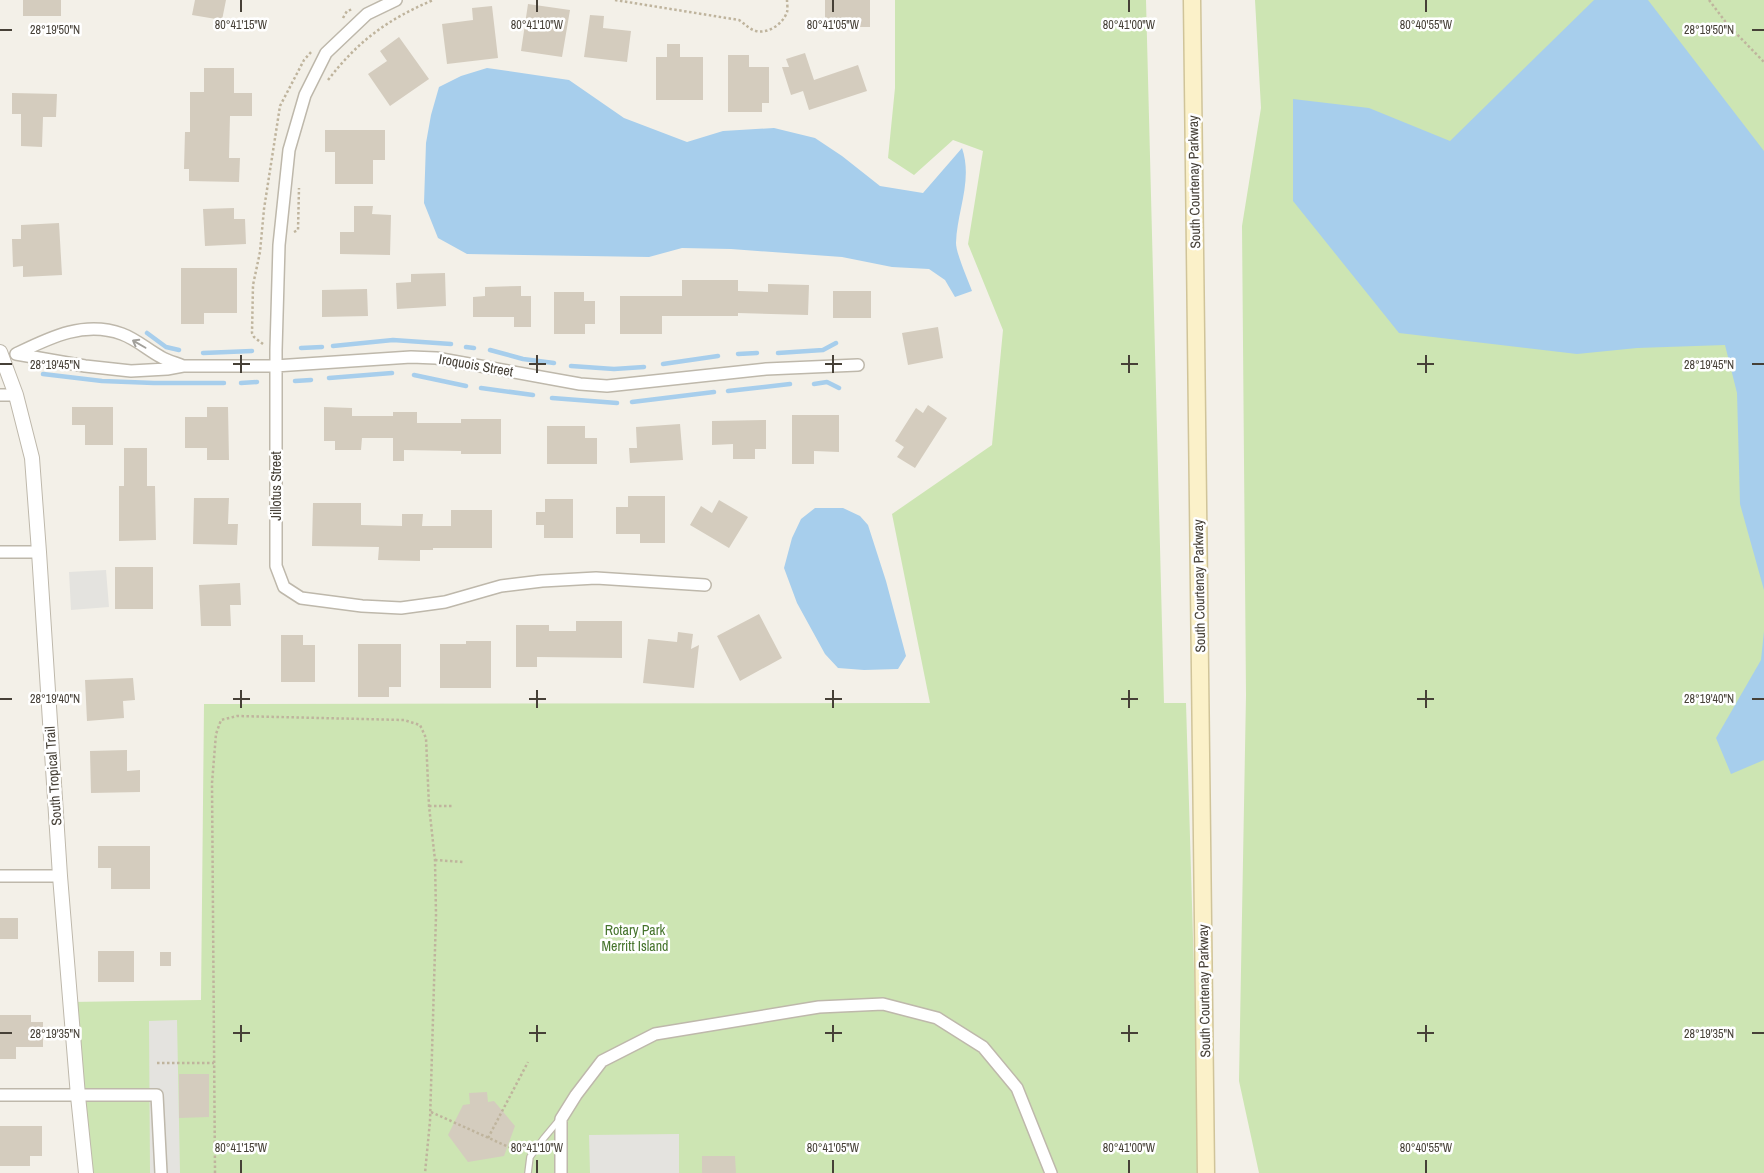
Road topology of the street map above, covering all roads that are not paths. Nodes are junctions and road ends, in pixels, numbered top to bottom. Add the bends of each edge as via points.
1 (396, 0) edge
2 (1192, 0) edge
3 (16, 354) junction
4 (1, 355) edge
5 (858, 365) dead end
6 (183, 366) junction
7 (275, 366) junction
8 (0, 395) edge
9 (16, 395) junction
10 (0, 552) edge
11 (39, 552) junction
12 (705, 585) dead end
13 (0, 876) edge
14 (60, 876) junction
15 (0, 1095) edge
16 (78, 1096) junction
17 (561, 1119) junction
18 (86, 1173) edge
19 (160, 1173) edge
20 (528, 1173) edge
21 (561, 1173) edge
22 (1051, 1173) edge
23 (1206, 1173) edge

1 - 7 street, Jillotus Street via 367,14 326,53 305,95 289,150 279,240
2 - 23 main road, South Courtenay Parkway
3 - 4 street, Iroquois Street
3 - 6 street, Iroquois Street via 131,371
6 -> 3 street, Iroquois Street via 163,359 122,334 102,329 74,330
4 - 9 street, South Tropical Trail
5 - 7 street, Iroquois Street via 766,369 607,386 436,358
6 - 7 street, Iroquois Street
7 - 12 street, Jillotus Street via 276,566 284,587 301,598 402,608 444,602 501,586 542,581 596,578
8 - 9 street
9 - 11 street, South Tropical Trail via 32,458
10 - 11 street
11 - 14 street, South Tropical Trail
13 - 14 street
14 - 16 street, South Tropical Trail
15 - 16 street
16 - 18 street, South Tropical Trail
16 - 19 street via 157,1095
17 - 20 lane via 530,1157
17 - 21 street
17 - 22 street via 602,1060 655,1034 819,1007 883,1004 937,1018 983,1046 1017,1088

